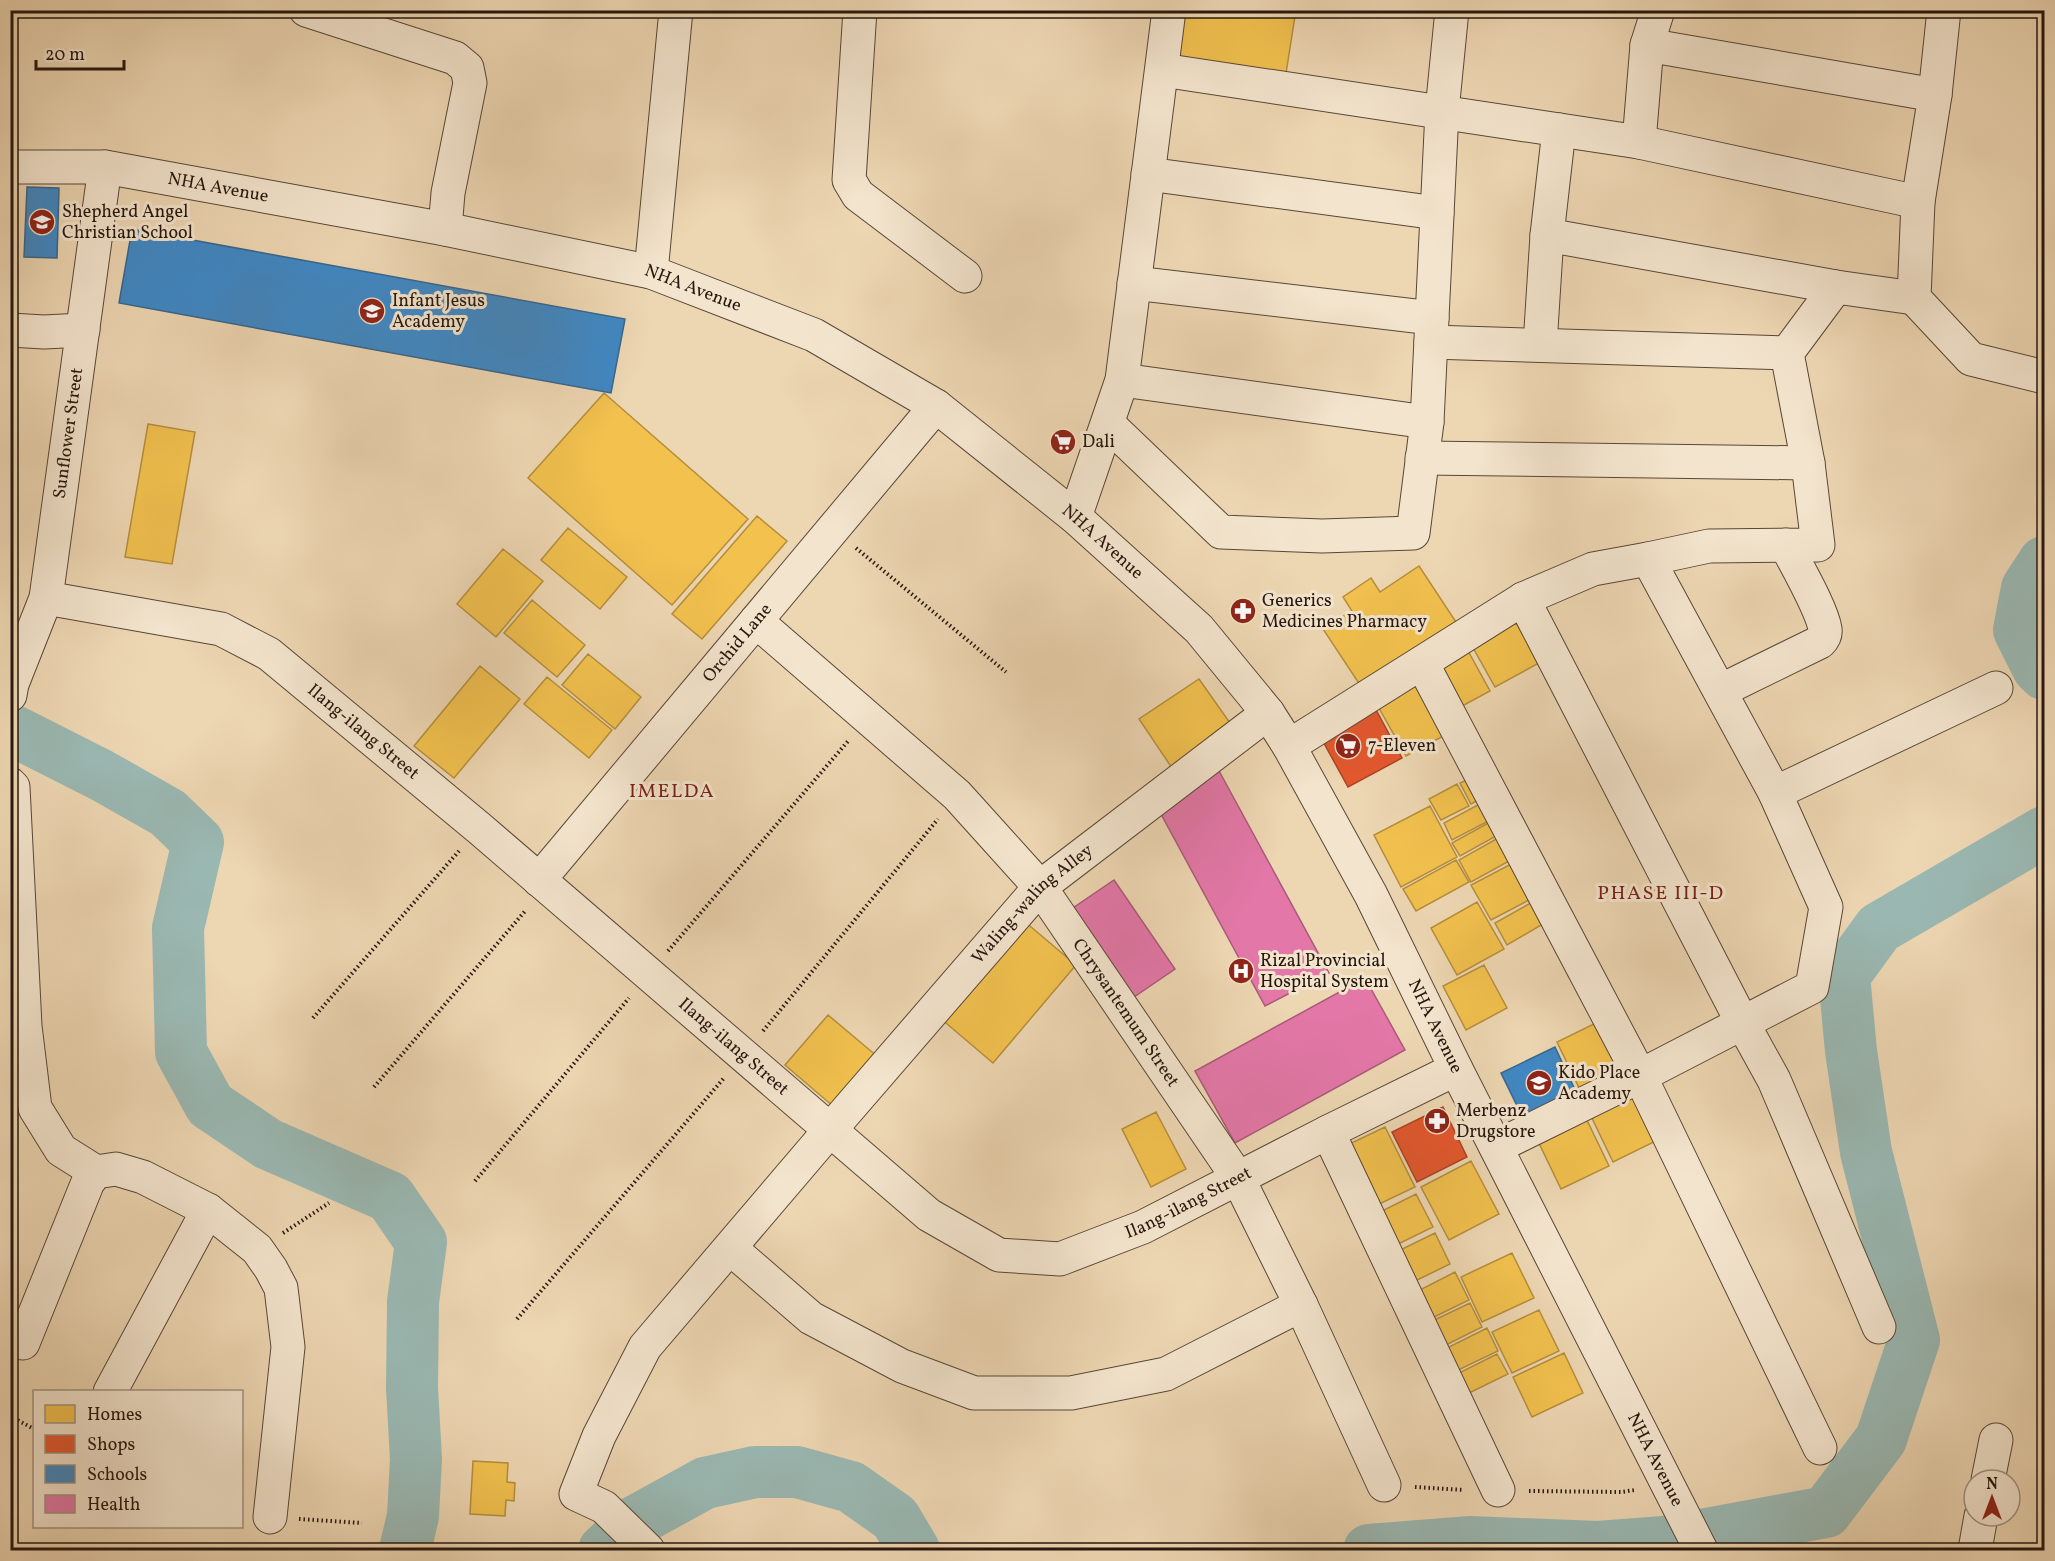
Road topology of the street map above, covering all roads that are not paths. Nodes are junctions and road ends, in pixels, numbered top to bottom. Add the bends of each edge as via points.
1 (306, 10) edge
2 (676, 10) edge
3 (860, 10) edge
4 (1169, 10) edge
5 (1452, 10) edge
6 (1658, 10) edge
7 (1944, 10) edge
8 (1647, 45) junction
9 (1162, 70) junction
10 (1935, 95) junction
11 (1442, 111) junction
12 (1559, 130) junction
13 (1639, 142) junction
14 (10, 167) edge
15 (105, 167) junction
16 (1148, 174) junction
17 (1918, 202) junction
18 (1437, 213) junction
19 (445, 229) junction
20 (1547, 235) junction
21 (651, 272) junction
22 (965, 276) dead end
23 (1134, 283) junction
24 (1836, 287) junction
25 (1914, 298) junction
26 (10, 330) edge
27 (83, 330) junction
28 (1432, 330) junction
29 (1540, 345) junction
30 (1787, 353) junction
31 (2044, 377) edge
32 (1122, 380) junction
33 (936, 406) junction
34 (1427, 422) junction
35 (1108, 424) junction
36 (1422, 458) junction
37 (1808, 463) junction
38 (1075, 517) junction
39 (1786, 545) junction
40 (1648, 559) junction
41 (46, 598) junction
42 (1523, 599) junction
43 (756, 621) junction
44 (1422, 663) junction
45 (1996, 688) dead end
46 (11, 690) edge
47 (1720, 691) junction
48 (1268, 714) junction
49 (1289, 746) junction
50 (10, 784) edge
51 (1774, 793) junction
52 (543, 883) junction
53 (1040, 887) junction
54 (1742, 1022) junction
55 (1456, 1069) junction
56 (1640, 1076) junction
57 (830, 1130) junction
58 (1328, 1132) junction
59 (1496, 1147) junction
60 (96, 1172) junction
61 (1238, 1178) junction
62 (208, 1210) junction
63 (730, 1248) junction
64 (1301, 1305) junction
65 (1879, 1327) dead end
66 (23, 1343) dead end
67 (111, 1390) edge
68 (1996, 1440) dead end
69 (1820, 1448) dead end
70 (1990, 1468) edge
71 (1384, 1485) dead end
72 (1498, 1490) dead end
73 (270, 1517) dead end
74 (1979, 1528) edge
75 (648, 1551) edge
76 (1701, 1551) edge
77 (1974, 1551) edge

1 - 19 street via 455,58 467,68 470,83 448,193
2 - 21 street
3 - 22 street via 849,180 858,195
4 - 9 street
5 - 11 street
6 - 8 street
7 - 10 street
8 - 10 street
8 - 13 street
9 - 11 street
9 - 16 street
10 - 17 street
11 - 12 street
11 - 18 street
12 - 13 street
12 - 20 street
13 - 17 street
14 - 15 street, NHA Avenue
15 - 19 street, NHA Avenue
15 - 27 street, Sunflower Street
16 - 18 street
16 - 23 street
17 - 25 street
18 - 28 street
19 - 21 street, NHA Avenue
20 - 24 street
20 - 29 street
21 - 33 street, NHA Avenue via 814,335
23 - 28 street
23 - 32 street
24 - 25 street
24 - 30 street
25 - 31 street via 1971,358
26 - 27 street
27 - 41 street, Sunflower Street
28 - 29 street
28 - 34 street
29 - 30 street
30 - 37 street
32 - 34 street
32 - 35 street
33 - 38 street, NHA Avenue
33 - 43 street, Orchid Lane
34 - 36 street
35 - 36 street via 1221,532 1322,536 1413,533
35 - 38 street
36 - 37 street
37 - 39 street via 1818,545
38 - 48 street, NHA Avenue via 1199,628
39 - 40 street via 1709,546
39 - 47 street via 1821,616 1825,636
40 - 42 street via 1593,569
40 - 47 street
41 - 46 street, Sunflower Street
41 - 52 street, Ilang-ilang Street via 221,629 269,654
42 - 44 street
42 - 54 street
43 - 52 street, Orchid Lane
43 - 53 street, Chrysantemum Street via 957,795
44 - 49 street
44 - 56 street
45 - 51 street
47 - 51 street
48 - 49 street, NHA Avenue
48 - 53 street, Waling-waling Alley
49 - 55 street, NHA Avenue via 1371,895
50 - 60 street via 35,1108 61,1150
51 - 54 street via 1826,907 1812,987
52 - 57 street, Ilang-ilang Street
53 - 57 street, Waling-waling Alley
53 - 61 street, Chrysantemum Street
54 - 56 street
54 - 65 street via 1774,1080
55 - 58 street, Ilang-ilang Street
55 - 59 street, NHA Avenue
56 - 59 street
56 - 69 street
57 - 61 street, Ilang-ilang Street via 929,1215 999,1255 1060,1259 1143,1227
57 - 63 street, Waling-waling Alley
58 - 61 street, Ilang-ilang Street
58 - 72 street
59 - 76 street, NHA Avenue
60 - 62 street via 116,1169 143,1177
60 - 66 street via 88,1182
61 - 64 street, Chrysantemum Street
62 - 67 street
62 - 73 street via 257,1249 281,1288 288,1347
63 - 64 street via 811,1318 902,1366 974,1393 1071,1393 1166,1374
63 - 75 street, Waling-waling Alley via 645,1347 598,1436 576,1494 604,1508
64 - 71 street, Chrysantemum Street
68 - 70 street
74 - 77 street

